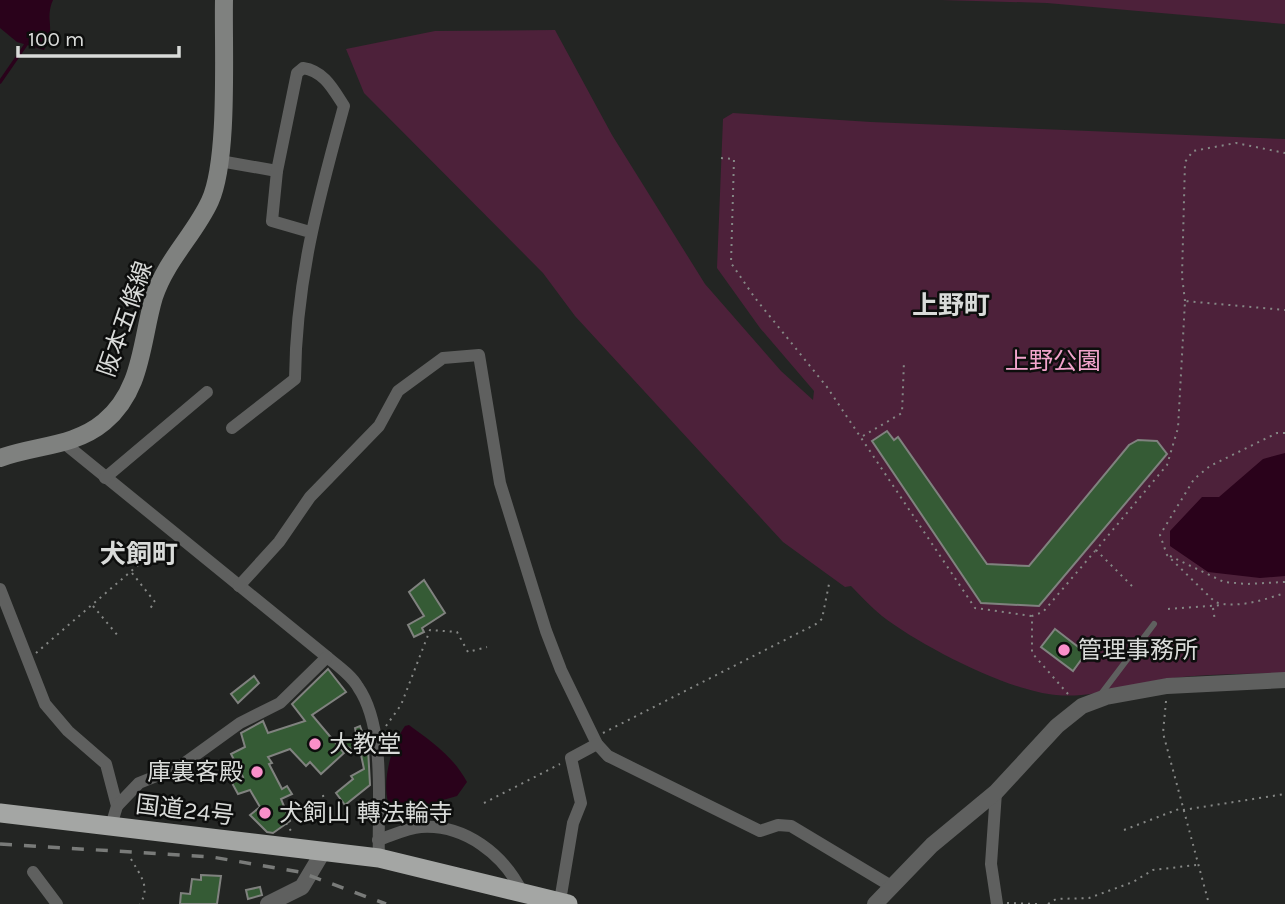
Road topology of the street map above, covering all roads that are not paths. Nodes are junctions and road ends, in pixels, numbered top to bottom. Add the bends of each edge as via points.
1 (224, 0) edge
2 (220, 161) junction
3 (277, 171) junction
4 (310, 232) junction
5 (207, 392) dead end
6 (232, 428) dead end
7 (64, 443) junction
8 (0, 458) edge
9 (105, 478) junction
10 (239, 586) junction
11 (0, 589) edge
12 (1154, 624) dead end
13 (327, 657) junction
14 (1285, 680) edge
15 (1096, 701) junction
16 (596, 740) junction
17 (996, 792) junction
18 (117, 806) junction
19 (0, 813) edge
20 (111, 826) junction
21 (379, 849) junction
22 (323, 852) junction
23 (33, 872) dead end
24 (891, 886) junction
25 (522, 892) junction
26 (555, 902) edge
27 (57, 904) edge
28 (268, 904) edge
29 (875, 904) edge
30 (997, 904) edge

1 - 2 main road, 阪本五條線
2 - 3 street
2 - 7 main road, 阪本五條線 via 211,200 169,264 155,297 139,371 118,410 102,424
3 - 4 street via 272,221
3 - 4 street via 297,73 314,69 344,106
4 - 6 street via 298,306 295,379
5 - 9 street
7 - 8 main road, 阪本五條線
7 - 9 street
9 - 10 street
10 - 13 street
10 - 16 street via 279,542 310,497 379,426 398,391 443,358 479,355 500,483 549,641
11 - 18 street via 45,704 106,764
12 - 15 lane
13 - 18 street via 280,703 240,723 178,767 139,783
13 - 21 street via 358,686 369,706 376,737
14 - 15 street via 1167,686
15 - 17 street via 1057,726
16 - 24 street via 608,756 760,831 791,826
16 - 26 street via 571,758 581,803
17 - 24 street
17 - 30 street via 991,864
18 - 20 street
19 - 20 highway, 国道24号
20 - 22 highway, 国道24号
21 - 22 highway, 国道24号
21 - 25 highway, 国道24号
21 - 25 street via 421,827 470,836 503,862
22 - 28 street via 302,887
23 - 27 street
24 - 29 street
25 - 26 highway, 国道24号

